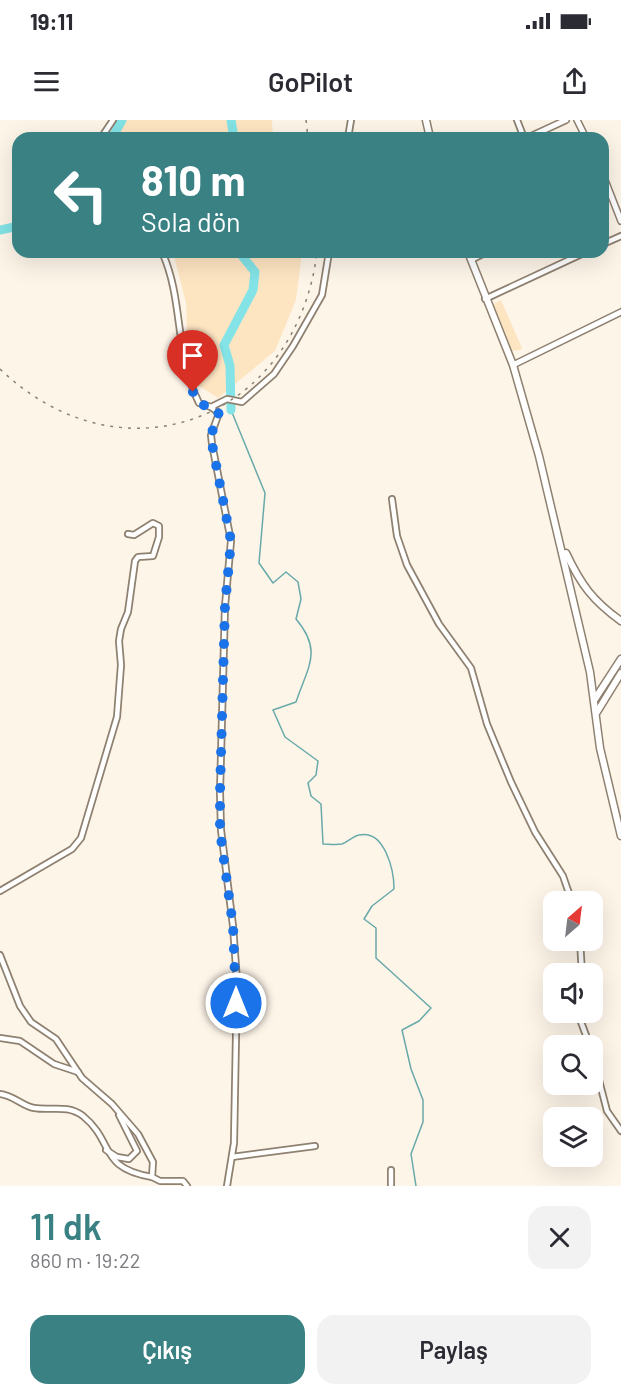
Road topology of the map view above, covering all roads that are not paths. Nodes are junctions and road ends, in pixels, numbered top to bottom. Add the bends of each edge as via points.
1 (566, 120) edge
2 (539, 132) edge
3 (609, 187) edge
4 (611, 191) joint
5 (621, 220) edge
6 (164, 258) edge
7 (328, 258) edge
8 (475, 258) edge
9 (573, 258) edge
10 (471, 260) joint
11 (485, 299) junction
12 (621, 312) edge
13 (513, 365) junction
14 (211, 407) junction
15 (392, 499) dead end
16 (128, 534) dead end
17 (561, 542) junction
18 (621, 621) edge
19 (621, 659) edge
20 (621, 673) edge
21 (595, 699) junction
22 (596, 712) junction
23 (621, 836) edge
24 (0, 891) edge
25 (568, 891) edge
26 (0, 955) edge
27 (0, 1038) edge
28 (78, 1072) junction
29 (0, 1094) edge
30 (603, 1095) edge
31 (116, 1110) junction
32 (621, 1131) edge
33 (315, 1146) dead end
34 (106, 1150) junction
35 (232, 1157) junction
36 (391, 1170) dead end
37 (152, 1177) junction
38 (187, 1186) edge
39 (227, 1186) edge
40 (391, 1186) edge

1 - 2 street
3 - 4 street
4 - 5 street
6 - 14 street via 188,381 199,403
7 - 14 street via 322,295 274,374 242,402 227,399
8 - 10 street
9 - 11 street
10 - 11 main road
11 - 13 main road
12 - 13 street
13 - 17 main road
14 - 35 street via 219,412 211,435 231,541 225,606 220,831 237,981
15 - 25 street via 397,536 407,565 440,624 471,668 487,724 511,782
16 - 24 street via 134,535 153,523 159,526 156,552 135,561 128,612 119,641 117,717 81,838 72,849
17 - 18 main road via 583,587 598,605
17 - 21 main road
19 - 21 main road
20 - 22 main road
21 - 22 main road
22 - 23 main road via 600,748
26 - 28 street via 20,1006 31,1022 57,1039
27 - 28 street via 20,1041 54,1064
28 - 31 street
29 - 34 street via 31,1107 75,1111 86,1118
30 - 32 street via 607,1111
31 - 34 street via 137,1151 129,1158
31 - 37 street via 138,1134 153,1162
33 - 35 street
34 - 37 street via 119,1167
35 - 39 street
36 - 40 street
37 - 38 street via 160,1181 183,1180

